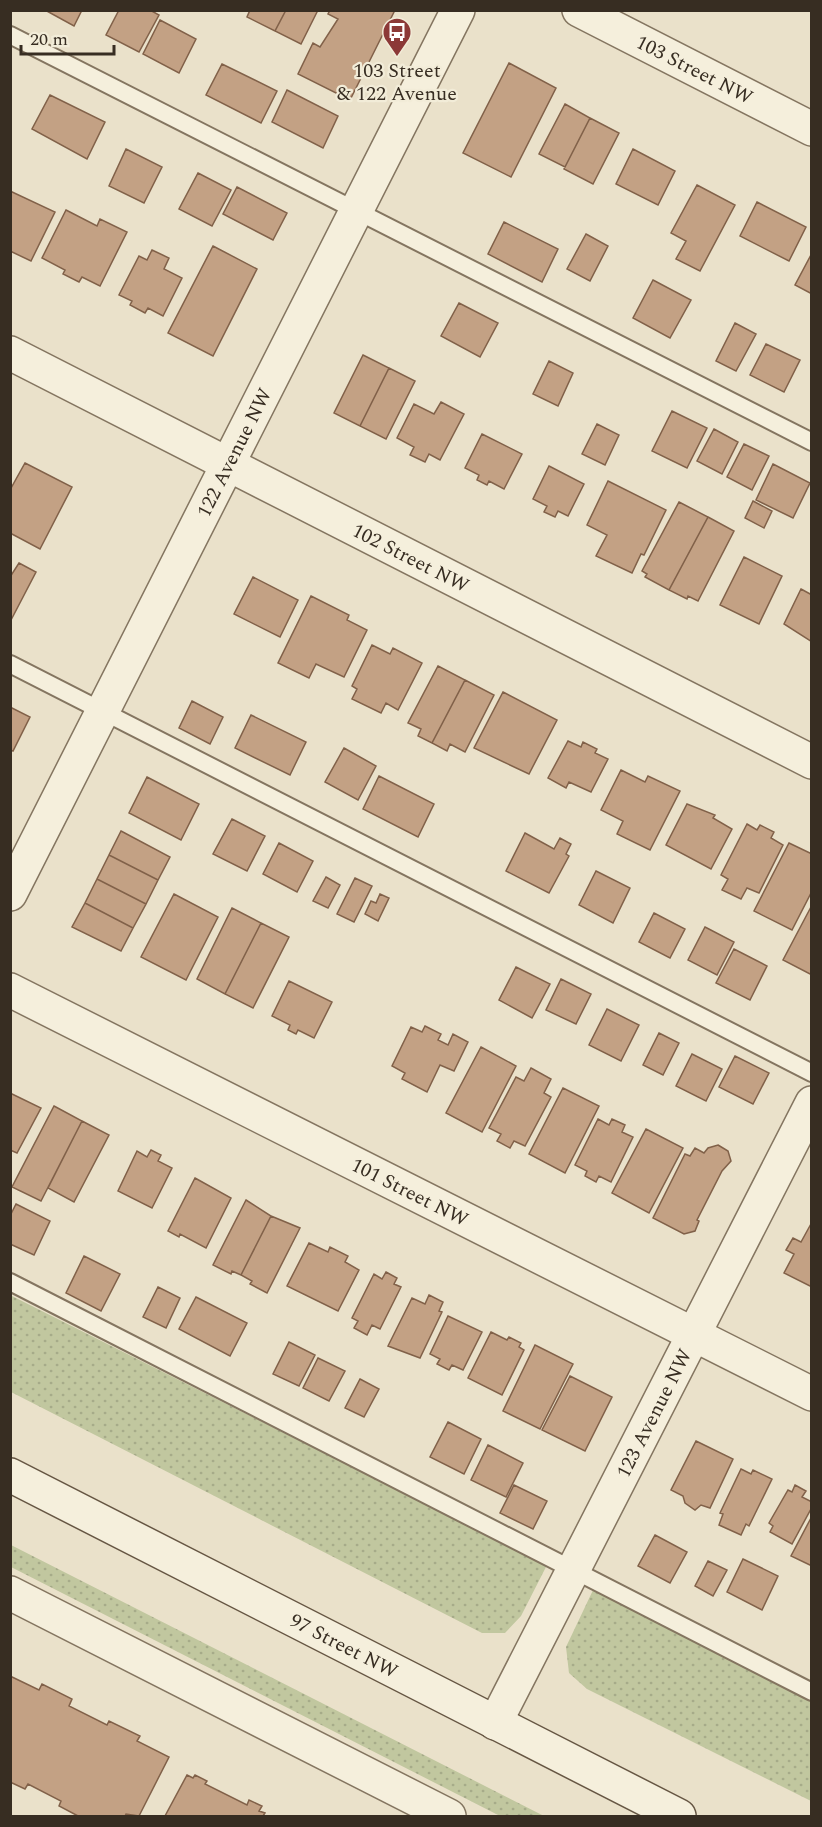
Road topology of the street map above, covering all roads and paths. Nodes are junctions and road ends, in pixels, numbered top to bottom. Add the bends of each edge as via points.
1 (458, 10) edge
2 (579, 10) edge
3 (10, 35) edge
4 (812, 129) edge
5 (356, 212) junction
6 (10, 353) edge
7 (812, 442) edge
8 (228, 464) junction
9 (10, 664) edge
10 (104, 711) junction
11 (812, 762) edge
12 (10, 894) edge
13 (10, 990) edge
14 (812, 1073) edge
15 (812, 1103) edge
16 (10, 1282) edge
17 (694, 1334) junction
18 (812, 1394) edge
19 (10, 1475) edge
20 (573, 1570) junction
21 (10, 1593) edge
22 (812, 1692) edge
23 (495, 1723) junction
24 (448, 1816) edge
25 (679, 1816) edge

1 - 5 street, 122 Avenue NW
2 - 4 street, 103 Street NW
3 - 5 lane
5 - 7 lane
5 - 8 street, 122 Avenue NW
6 - 8 street, 102 Street NW
8 - 10 street, 122 Avenue NW
8 - 11 street, 102 Street NW
9 - 10 lane
10 - 12 street, 122 Avenue NW
10 - 14 lane
13 - 17 street, 101 Street NW
15 - 17 street, 123 Avenue NW
16 - 20 lane
17 - 18 street, 101 Street NW
17 - 20 street, 123 Avenue NW
19 - 23 street, 97 Street NW
20 - 22 lane
20 - 23 street, 123 Avenue NW
21 - 24 street
23 - 25 street, 97 Street NW

